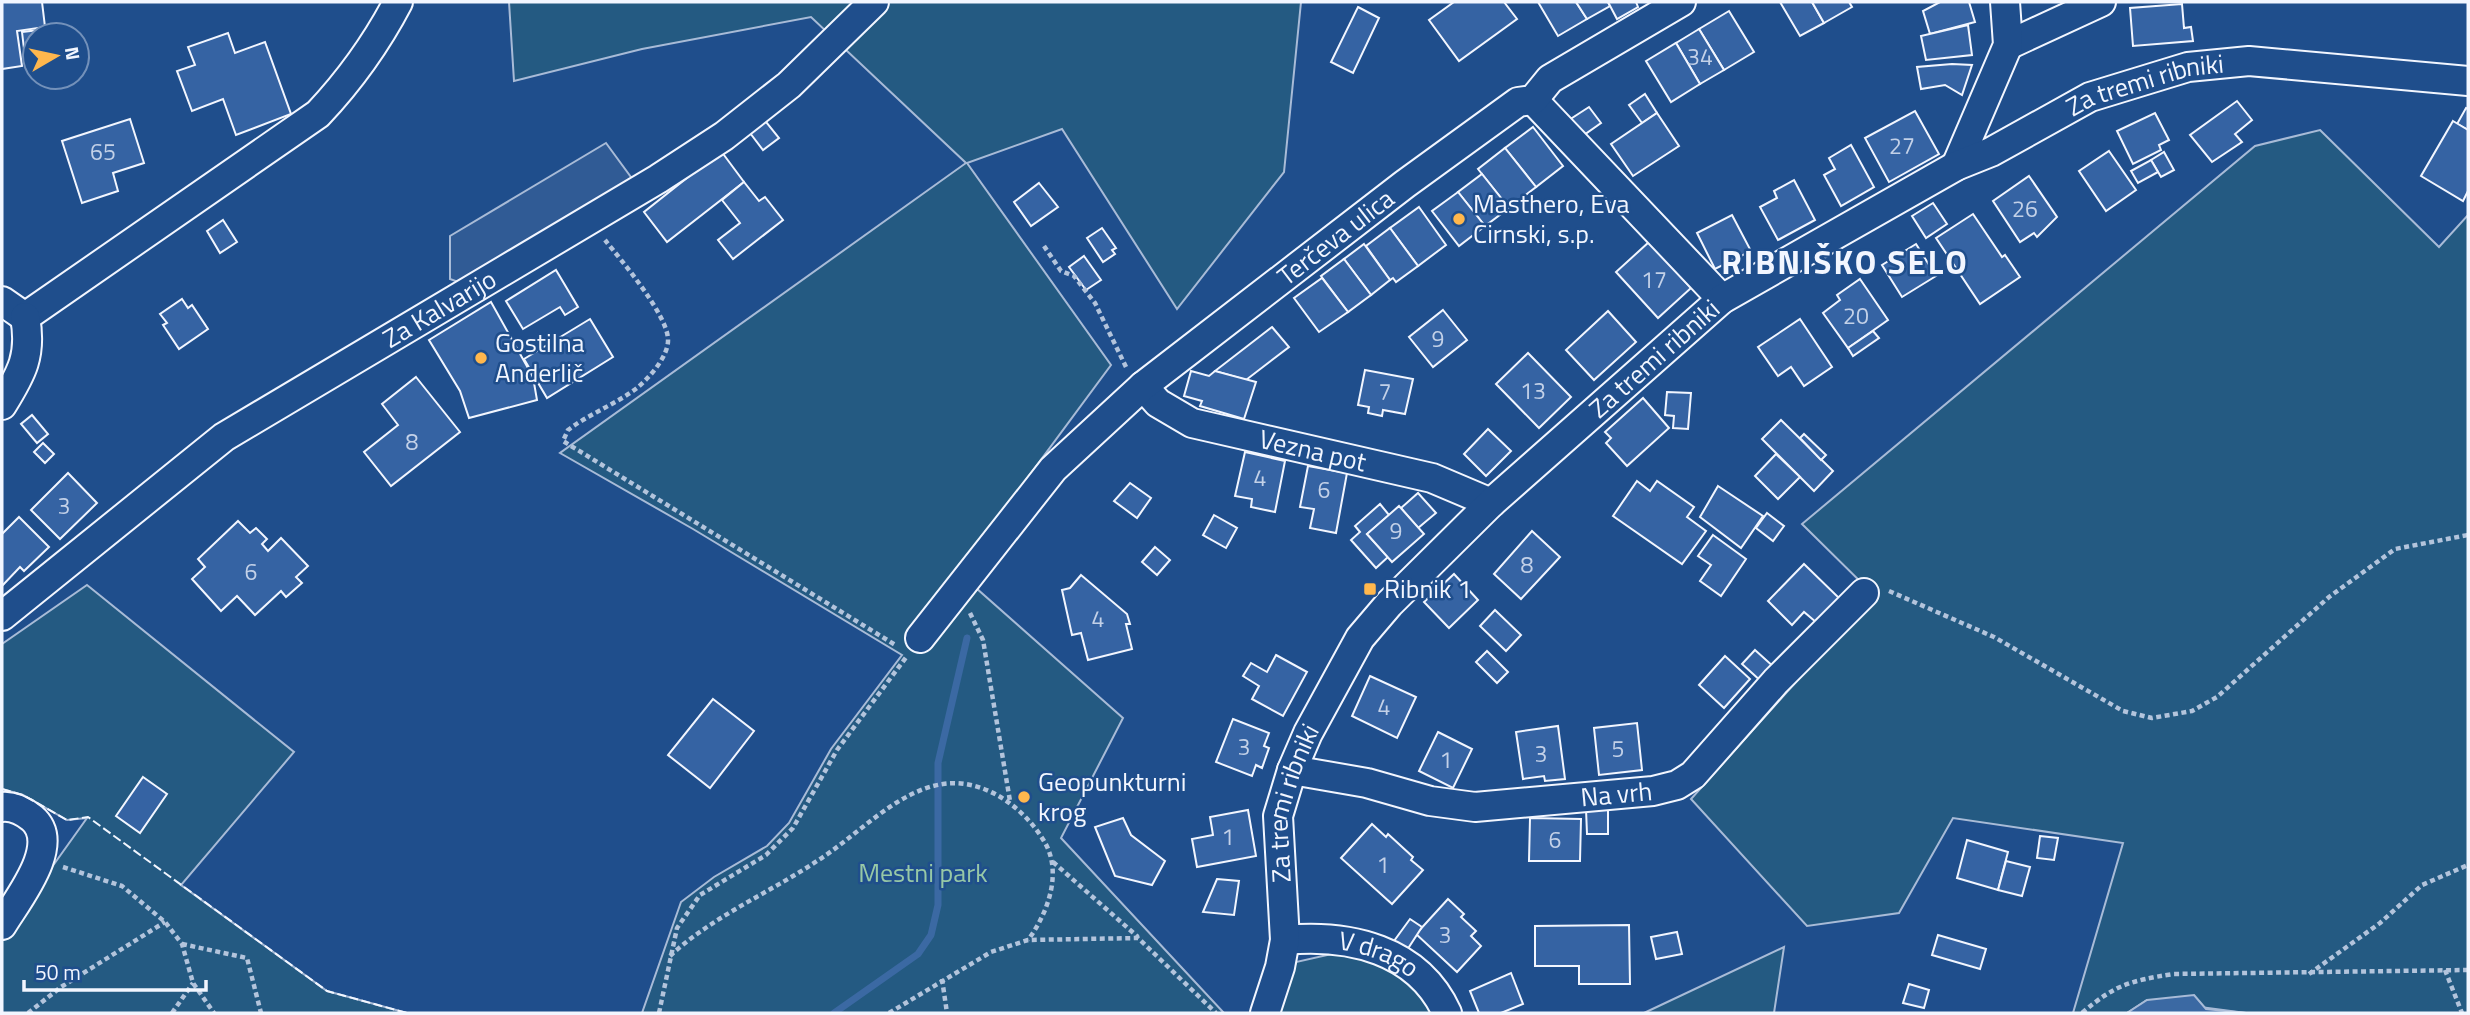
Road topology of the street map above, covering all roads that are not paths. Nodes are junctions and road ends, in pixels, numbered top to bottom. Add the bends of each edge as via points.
1 (398, 2) edge
2 (874, 2) edge
3 (1681, 2) edge
4 (2005, 2) edge
5 (2101, 2) edge
6 (2008, 45) junction
7 (2468, 81) edge
8 (1532, 100) junction
9 (1956, 166) junction
10 (1722, 299) junction
11 (2, 300) edge
12 (25, 317) junction
13 (1143, 386) junction
14 (2, 405) edge
15 (1491, 503) junction
16 (1864, 593) road end
17 (2, 616) edge
18 (910, 643) road end
19 (1292, 770) junction
20 (2, 807) edge
21 (2, 925) edge
22 (1285, 940) junction
23 (1265, 1013) edge
24 (1447, 1013) edge

1 - 12 street via 352,78 318,114
2 - 17 street, Za Kalvarijo via 789,86 724,136 224,437
3 - 8 street, Terčeva ulica via 1550,79
4 - 6 street
5 - 6 street
6 - 9 street
7 - 9 street, Za tremi ribniki via 2249,61 2188,67 2091,97
8 - 10 street
8 - 13 street, Terčeva ulica via 1518,102 1405,184
9 - 10 street, Za tremi ribniki
10 - 15 street, Za tremi ribniki
11 - 12 street
12 - 14 street via 30,341 22,373
13 - 15 street, Vezna pot via 1158,403 1192,423 1432,478
13 - 18 street, Terčeva ulica via 1053,469
15 - 19 street, Za tremi ribniki via 1360,638 1322,704
16 - 19 street, Na vrh via 1776,681 1693,775 1677,785 1624,795 1475,807
19 - 22 street, Za tremi ribniki via 1278,816
20 - 21 street via 9,806 36,822 41,834 37,869
22 - 23 street, Za tremi ribniki
22 - 24 street, V drago via 1312,938 1368,945 1398,957 1431,984

